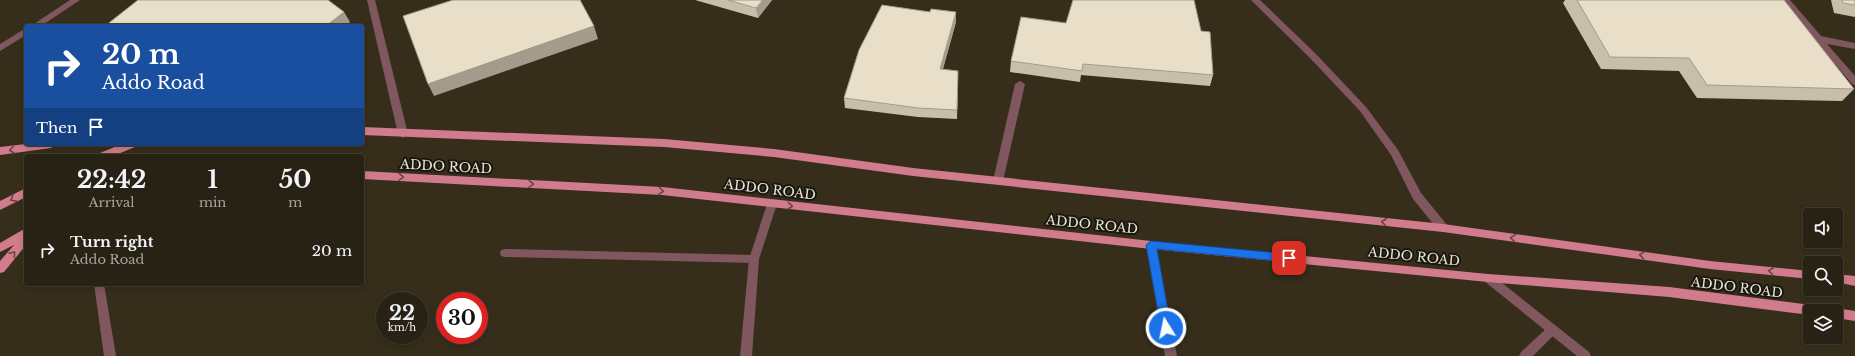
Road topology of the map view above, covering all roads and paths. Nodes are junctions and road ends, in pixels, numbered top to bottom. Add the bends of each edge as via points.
1 (76, 0) edge
2 (372, 0) edge
3 (1255, 0) edge
4 (1785, 0) edge
5 (37, 24) edge
6 (24, 32) edge
7 (1818, 39) junction
8 (1855, 46) edge
9 (0, 48) edge
10 (1855, 82) edge
11 (1020, 84) dead end
12 (364, 131) edge
13 (403, 134) junction
14 (36, 146) edge
15 (127, 146) edge
16 (0, 151) edge
17 (107, 154) edge
18 (364, 175) edge
19 (998, 181) junction
20 (24, 193) edge
21 (772, 204) junction
22 (0, 206) edge
23 (1443, 228) junction
24 (24, 233) edge
25 (24, 240) edge
26 (1151, 245) junction
27 (0, 248) edge
28 (505, 253) dead end
29 (754, 259) junction
30 (0, 269) edge
31 (1803, 274) edge
32 (1488, 278) junction
33 (1843, 279) edge
34 (1855, 281) edge
35 (99, 286) edge
36 (1803, 309) edge
37 (1843, 314) edge
38 (1855, 316) edge
39 (1552, 330) junction
40 (110, 356) edge
41 (746, 356) edge
42 (1171, 356) edge
43 (1526, 356) edge
44 (1585, 356) edge

1 - 5 street
2 - 13 street
3 - 23 street via 1363,109 1394,153 1417,196
4 - 7 street
6 - 9 street
7 - 8 street
7 - 10 street
11 - 19 street
12 - 13 main road, ADDO ROAD
13 - 19 main road, ADDO ROAD via 664,143 774,153
14 -> 16 main road
15 - 17 main road
18 -> 21 main road, ADDO ROAD via 662,191
23 -> 19 main road, ADDO ROAD
20 -> 22 main road
21 -> 26 main road, ADDO ROAD
21 - 29 street
31 -> 23 main road, ADDO ROAD
24 - 27 main road
30 -> 25 main road
26 - 32 main road, ADDO ROAD
26 - 42 street
28 - 29 street
29 - 41 street
32 - 36 main road, ADDO ROAD via 1669,292
32 - 39 street
33 - 34 main road
35 - 40 street
37 - 38 main road
39 - 43 street
39 - 44 street

